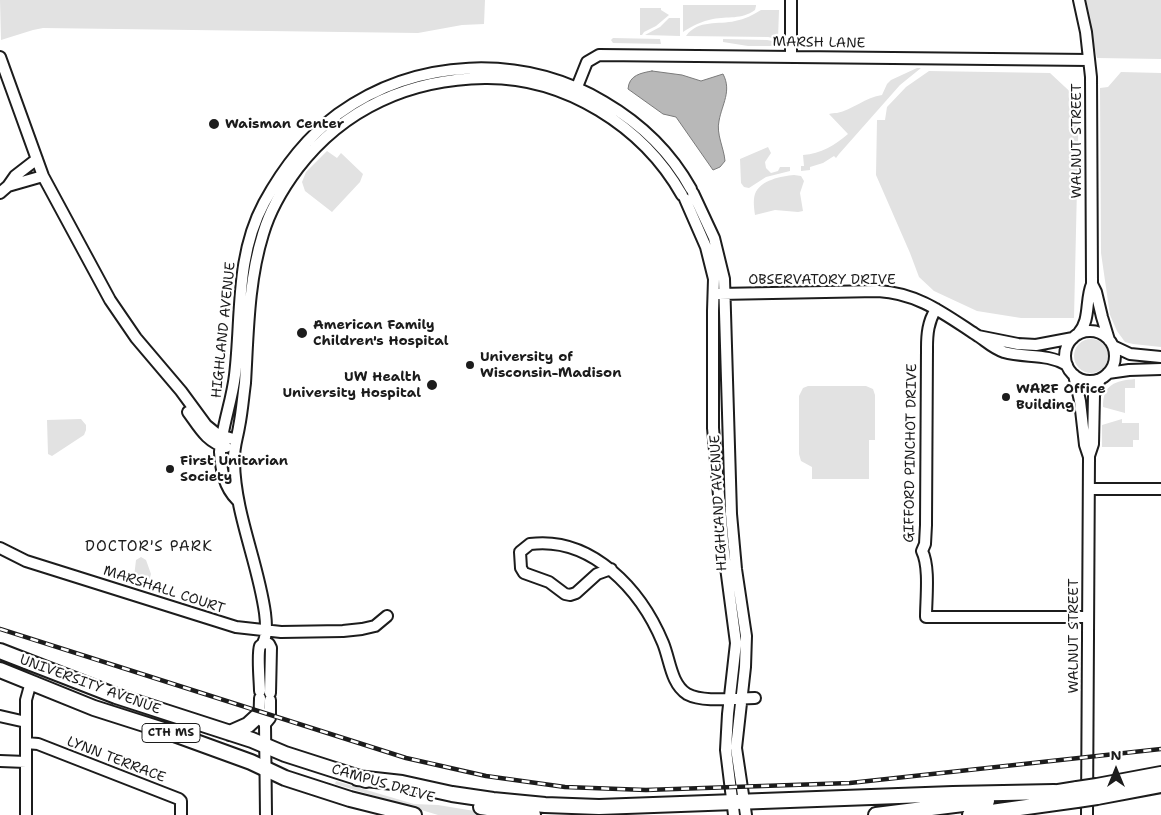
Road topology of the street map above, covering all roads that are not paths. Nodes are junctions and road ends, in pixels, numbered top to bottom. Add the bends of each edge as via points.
1 (792, 0) edge
2 (1079, 0) edge
3 (791, 56) junction
4 (0, 57) edge
5 (1089, 60) junction
6 (575, 92) junction
7 (37, 159) junction
8 (43, 176) junction
9 (4, 190) edge
10 (688, 194) junction
11 (1092, 284) junction
12 (714, 294) junction
13 (724, 294) junction
14 (936, 309) junction
15 (978, 336) junction
16 (1075, 336) junction
17 (1111, 343) junction
18 (1161, 357) edge
19 (1067, 365) junction
20 (1161, 369) edge
21 (1074, 375) junction
22 (1104, 376) junction
23 (222, 441) junction
24 (236, 443) junction
25 (1089, 457) junction
26 (1089, 489) junction
27 (1161, 489) edge
28 (237, 500) junction
29 (0, 548) edge
30 (610, 570) junction
31 (387, 616) dead end
32 (1088, 617) junction
33 (265, 630) junction
34 (0, 652) edge
35 (0, 670) edge
36 (31, 682) junction
37 (116, 696) junction
38 (730, 698) junction
39 (741, 698) junction
40 (755, 698) dead end
41 (0, 716) edge
42 (262, 719) junction
43 (26, 722) junction
44 (230, 733) junction
45 (26, 744) junction
46 (266, 746) junction
47 (0, 761) edge
48 (26, 762) junction
49 (266, 769) junction
50 (1161, 774) edge
51 (357, 778) junction
52 (1161, 785) edge
53 (1054, 792) junction
54 (1097, 792) junction
55 (1077, 795) junction
56 (350, 799) junction
57 (739, 809) edge
58 (26, 815) edge
59 (181, 815) edge
60 (266, 815) edge
61 (379, 815) edge
62 (414, 815) edge
63 (532, 815) edge
64 (876, 815) edge
65 (970, 815) edge
66 (1087, 815) edge

1 - 3 street
2 - 5 street, WALNUT STREET
3 - 5 street, MARSH LANE
3 - 6 street, MARSH LANE via 599,55 587,62
4 - 7 street
5 - 11 street, WALNUT STREET
6 - 10 street, HIGHLAND AVENUE via 623,113 646,132 672,159
6 - 23 street, HIGHLAND AVENUE via 546,77 511,70 478,68 437,72 373,93 338,114 313,135 275,184 252,230 240,282 235,374
6 - 24 street, HIGHLAND AVENUE via 507,79 460,79 434,83 366,108 322,141 283,189 263,232 252,280 243,403
7 - 8 street
7 - 9 street via 15,176
8 - 9 street
8 - 23 street via 110,300 136,338
10 - 12 street, HIGHLAND AVENUE via 711,263
10 - 13 street, HIGHLAND AVENUE via 714,238 724,279
11 - 16 street, WALNUT STREET via 1082,330
11 - 17 street, WALNUT STREET
12 - 13 street, OBSERVATORY DRIVE
12 - 38 street, HIGHLAND AVENUE via 713,428 736,643
13 - 14 street, OBSERVATORY DRIVE via 891,292 912,297
13 - 39 street, HIGHLAND AVENUE via 731,514 746,636
14 - 15 street, OBSERVATORY DRIVE
14 - 32 street, GIFFORD PINCHOT DRIVE via 928,330 926,525 922,551 926,566 926,617
15 - 16 street, OBSERVATORY DRIVE via 1036,345
15 - 19 street, OBSERVATORY DRIVE via 988,345 1003,351 1051,357
16 - 17 street via 1094,332 1102,334
16 - 19 street via 1067,346
17 - 18 street via 1130,354
17 - 22 street via 1115,360
19 - 21 street
20 - 22 street via 1129,370
21 - 22 street via 1091,381
21 - 25 street, WALNUT STREET
22 - 25 street, WALNUT STREET via 1094,395 1093,444
23 - 24 street
23 - 28 street, HIGHLAND AVENUE via 222,472 230,493
24 - 28 street, HIGHLAND AVENUE
25 - 26 street, WALNUT STREET
26 - 27 street
26 - 32 street, WALNUT STREET
28 - 33 street via 256,570 265,613
29 - 33 street, MARSHALL COURT via 26,561 226,625
30 - 30 street via 596,558 560,545 530,544 520,552 520,568 524,573 549,582 565,594 576,593 597,574
30 - 38 street via 629,589 658,632 680,688 698,698
31 - 33 street, MARSHALL COURT via 375,626 362,629
32 - 66 street, WALNUT STREET
33 - 42 street via 265,642 260,648 265,696
34 - 37 main road, UNIVERSITY AVENUE / CTH MS
35 - 36 main road, UNIVERSITY AVENUE / CTH MS
36 - 37 main road via 40,675 95,695
36 - 43 street via 26,700
36 - 49 main road, UNIVERSITY AVENUE / CTH MS via 94,708
37 - 44 main road, UNIVERSITY AVENUE / CTH MS
38 - 39 street
38 - 57 street, HIGHLAND AVENUE via 726,750
39 - 40 street
39 - 57 street, HIGHLAND AVENUE via 736,748
41 - 43 street
42 - 44 main road
42 - 46 street
43 - 45 street
44 - 46 main road, UNIVERSITY AVENUE / CTH MS
45 - 48 street
45 - 59 street, LYNN TERRACE via 38,744 179,799
46 - 49 street
46 - 51 main road, CAMPUS DRIVE / CTH MS
47 - 48 street
48 - 58 street
49 - 56 main road, UNIVERSITY AVENUE / CTH MS
49 - 60 street
50 - 54 main road
51 - 57 main road via 545,805
51 - 63 main road, CAMPUS DRIVE / CTH MS via 414,795
52 - 54 main road
53 - 55 main road
53 - 57 main road via 953,794
53 - 64 main road
54 - 55 main road, bridge
55 - 65 main road
56 - 61 main road
56 - 62 main road, CAMPUS DRIVE / CTH MS

